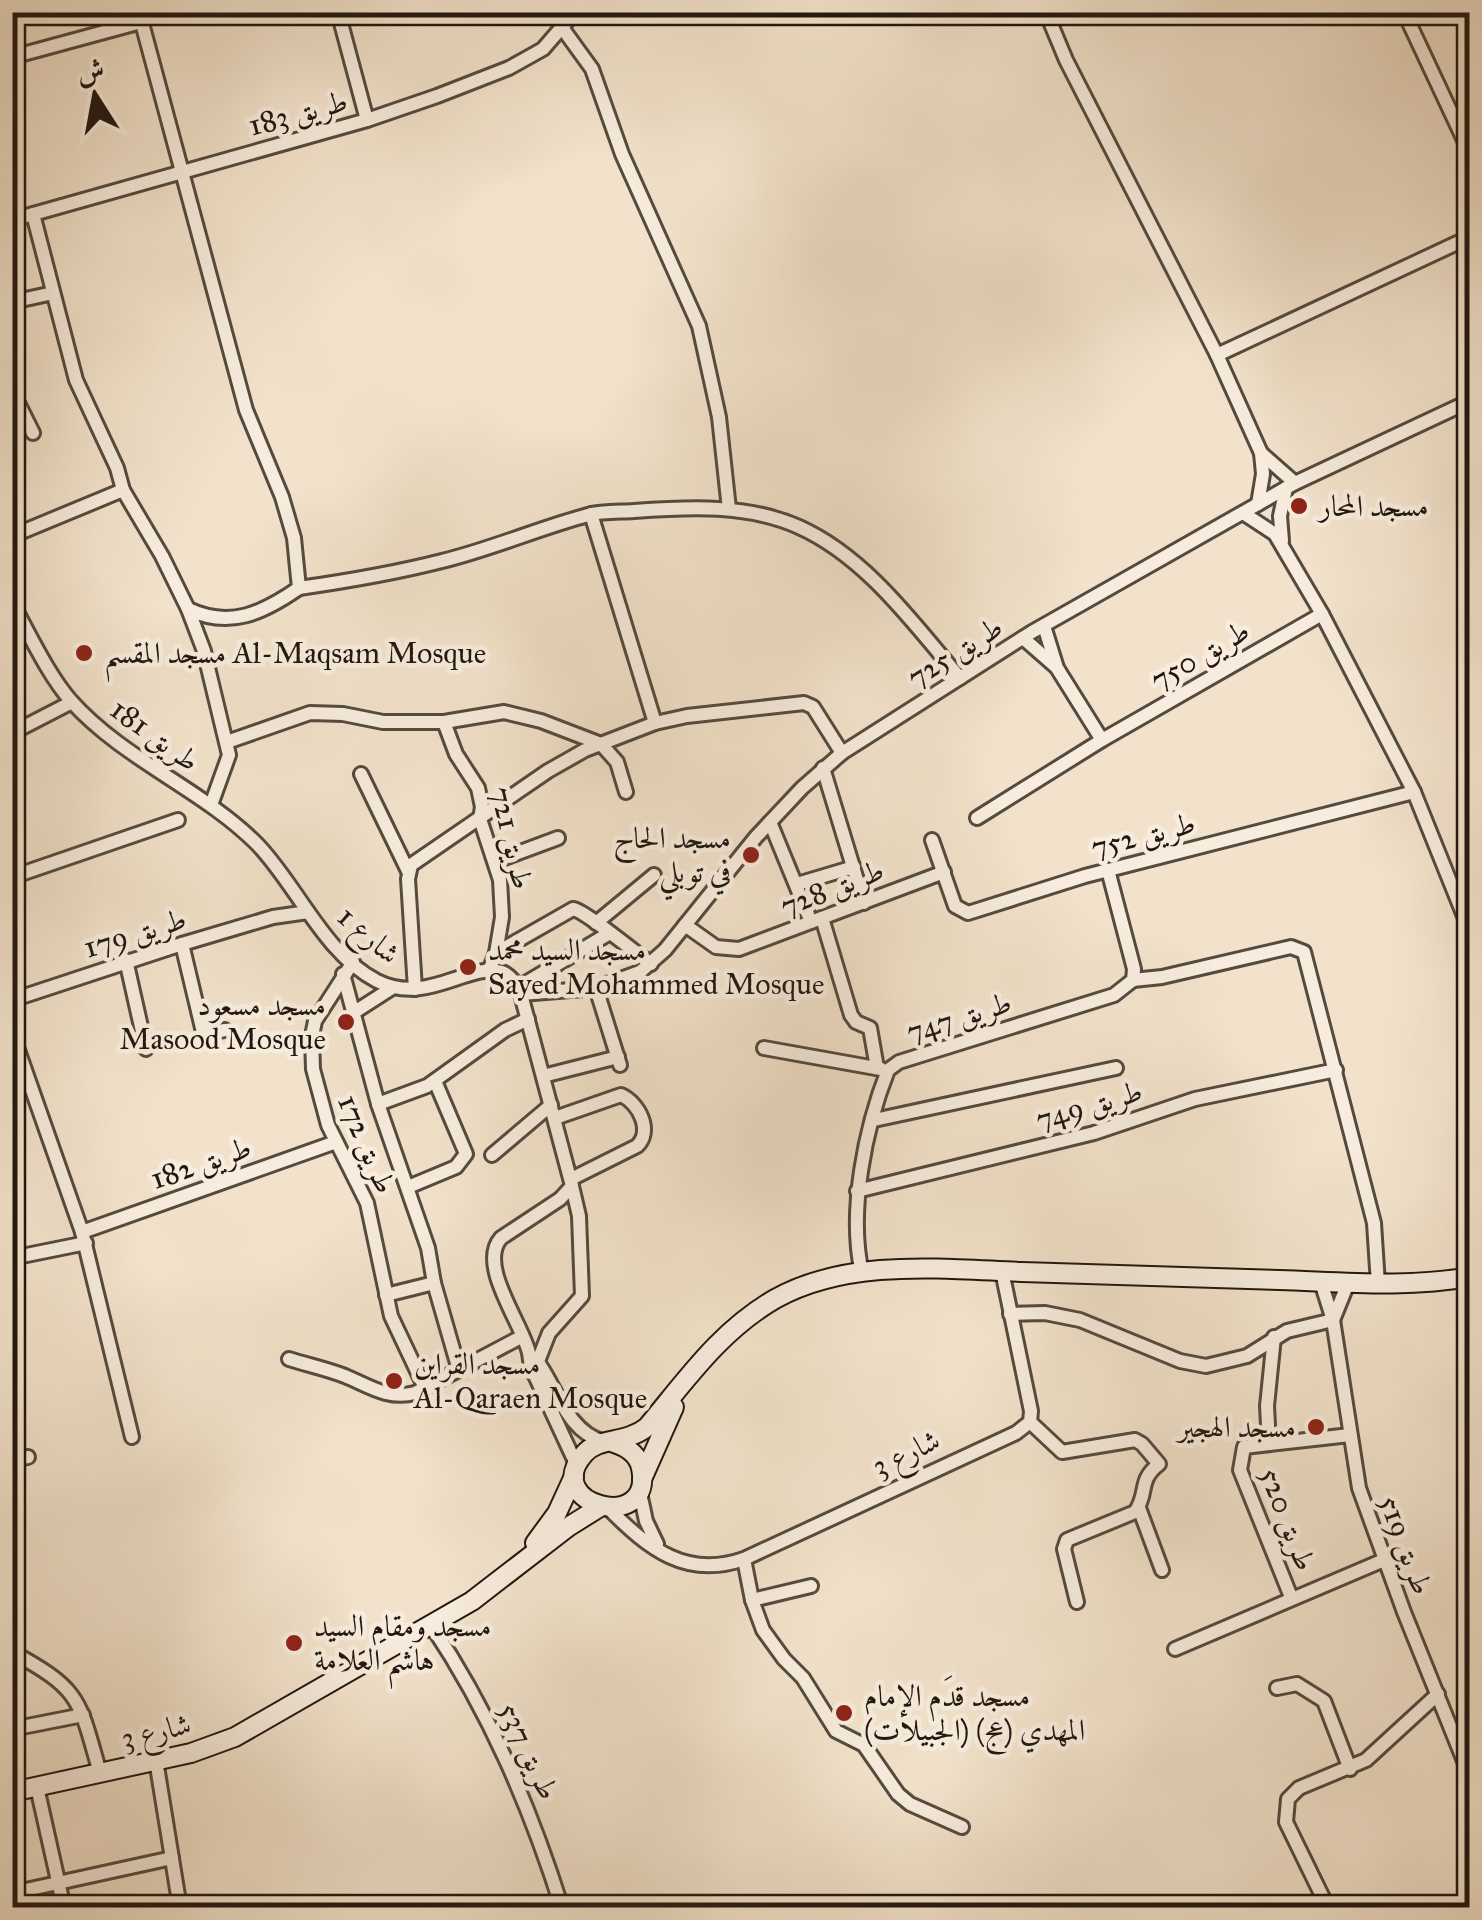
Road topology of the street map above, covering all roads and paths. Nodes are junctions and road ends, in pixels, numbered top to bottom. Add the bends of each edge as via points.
1 (338, 12) edge
2 (1046, 12) edge
3 (1404, 12) edge
4 (140, 17) edge
5 (570, 18) edge
6 (12, 56) edge
7 (366, 120) junction
8 (1470, 153) edge
9 (180, 172) junction
10 (33, 214) junction
11 (12, 220) edge
12 (1470, 237) edge
13 (54, 293) junction
14 (12, 302) edge
15 (1217, 356) junction
16 (12, 392) edge
17 (1470, 401) edge
18 (33, 433) dead end
19 (1261, 454) junction
20 (1290, 485) junction
21 (123, 490) junction
22 (1258, 504) junction
23 (729, 510) junction
24 (1243, 512) junction
25 (590, 514) junction
26 (12, 536) edge
27 (1283, 544) junction
28 (299, 588) junction
29 (13, 606) edge
30 (188, 609) junction
31 (1322, 614) junction
32 (1044, 626) junction
33 (1023, 638) junction
34 (1056, 668) junction
35 (960, 678) junction
36 (72, 702) junction
37 (444, 722) junction
38 (655, 723) junction
39 (12, 733) edge
40 (1102, 740) junction
41 (227, 742) junction
42 (601, 744) junction
43 (842, 753) junction
44 (823, 768) junction
45 (361, 774) dead end
46 (626, 792) dead end
47 (1414, 792) junction
48 (211, 806) junction
49 (480, 818) junction
50 (977, 818) dead end
51 (178, 820) dead end
52 (770, 822) junction
53 (558, 838) dead end
54 (932, 840) dead end
55 (496, 862) junction
56 (854, 867) junction
57 (1108, 870) junction
58 (408, 872) junction
59 (944, 872) junction
60 (654, 875) dead end
61 (12, 877) edge
62 (796, 884) junction
63 (292, 888) junction
64 (864, 902) junction
65 (308, 912) junction
66 (274, 918) junction
67 (816, 920) junction
68 (596, 924) junction
69 (685, 925) junction
70 (1470, 931) edge
71 (608, 934) junction
72 (182, 944) junction
73 (496, 953) junction
74 (126, 960) junction
75 (352, 962) junction
76 (651, 964) junction
77 (489, 971) junction
78 (343, 974) junction
79 (1132, 980) junction
80 (392, 988) junction
81 (596, 988) junction
82 (415, 989) junction
83 (520, 990) junction
84 (12, 1000) edge
85 (353, 1013) junction
86 (528, 1019) junction
87 (225, 1030) dead end
88 (12, 1032) edge
89 (146, 1048) dead end
90 (764, 1048) dead end
91 (1116, 1068) dead end
92 (883, 1069) junction
93 (1336, 1070) junction
94 (543, 1076) junction
95 (435, 1081) junction
96 (378, 1104) junction
97 (553, 1111) junction
98 (874, 1120) junction
99 (336, 1142) junction
100 (492, 1156) dead end
101 (572, 1182) junction
102 (408, 1187) junction
103 (858, 1191) junction
104 (84, 1237) junction
105 (12, 1258) edge
106 (1002, 1271) junction
107 (862, 1272) junction
108 (1470, 1277) edge
109 (1320, 1282) junction
110 (434, 1283) junction
111 (1348, 1283) junction
112 (1378, 1284) junction
113 (386, 1296) junction
114 (1010, 1314) junction
115 (1333, 1320) junction
116 (521, 1337) junction
117 (1274, 1338) junction
118 (534, 1358) junction
119 (290, 1360) dead end
120 (460, 1370) junction
121 (687, 1379) junction
122 (424, 1388) junction
123 (1030, 1422) junction
124 (1350, 1436) junction
125 (132, 1437) dead end
126 (609, 1442) junction
127 (1270, 1444) junction
128 (28, 1457) dead end
129 (12, 1460) edge
130 (576, 1470) junction
131 (640, 1484) junction
132 (604, 1508) junction
133 (1139, 1508) junction
134 (662, 1550) junction
135 (744, 1559) junction
136 (1384, 1560) junction
137 (1162, 1570) dead end
138 (508, 1574) junction
139 (811, 1586) dead end
140 (1292, 1598) junction
141 (752, 1600) junction
142 (1077, 1602) dead end
143 (431, 1625) junction
144 (1176, 1649) dead end
145 (12, 1652) edge
146 (1277, 1688) dead end
147 (1438, 1694) junction
148 (83, 1715) junction
149 (12, 1729) edge
150 (156, 1760) junction
151 (1350, 1769) junction
152 (100, 1772) junction
153 (1470, 1776) edge
154 (37, 1786) junction
155 (12, 1792) edge
156 (962, 1826) dead end
157 (172, 1858) junction
158 (58, 1883) junction
159 (12, 1893) edge
160 (1327, 1906) edge
161 (64, 1908) edge
162 (180, 1908) edge
163 (562, 1908) edge

1 - 7 street
2 - 15 street
3 - 8 street
4 - 6 street
4 - 9 street
5 - 7 street, طريق 183 via 543,49 509,68
5 - 23 street via 699,326 719,417
7 - 9 street, طريق 183
9 - 10 street, طريق 183
9 - 28 street via 246,410 294,538
10 - 11 street, طريق 183
10 - 13 street
12 - 15 street
13 - 14 street
13 - 21 street via 76,380
15 - 19 street
16 - 18 street
17 - 20 street, طريق 725
19 - 20 street
19 - 22 street
20 - 22 street, طريق 725
20 - 27 street via 1280,516
21 - 26 street
21 - 30 street
22 - 24 street, طريق 725
23 - 25 street
23 - 35 street via 802,528 834,548 886,592
24 - 27 street
24 - 32 street, طريق 725
25 - 28 street via 442,561
25 - 38 street
27 - 31 street
28 - 30 street via 242,618
29 - 36 street, طريق 181
30 - 41 street
31 - 40 street, طريق 750
31 - 47 street
32 - 33 street, طريق 725
32 - 34 street
33 - 34 street
33 - 35 street, طريق 725
34 - 40 street
35 - 43 street, طريق 725
36 - 39 street, طريق 181
36 - 48 street, طريق 181
37 - 41 street via 383,722 324,712
37 - 42 street via 504,712
37 - 49 street, طريق 721 via 482,798
38 - 42 street
38 - 43 street via 804,702
40 - 50 street, طريق 750
41 - 48 street via 227,768
42 - 46 street via 617,762
42 - 49 street
43 - 44 street, طريق 725
44 - 52 street, طريق 725
44 - 56 street
45 - 58 street
47 - 57 street, طريق 752
47 - 70 street
48 - 63 street, شارع 1 via 260,848
49 - 55 street, طريق 721
49 - 58 street via 415,859
51 - 61 street
52 - 62 street
52 - 69 street, طريق 725
53 - 55 street
54 - 59 street, طريق 752
55 - 73 street, طريق 721 via 502,898
56 - 62 street
56 - 64 street
57 - 59 street, طريق 752 via 968,913 956,906
57 - 79 street via 1132,955
58 - 82 street
59 - 64 street, طريق 728
60 - 68 street
62 - 67 street
63 - 65 street, شارع 1
63 - 66 street
64 - 67 street, طريق 728
65 - 66 street, طريق 179
65 - 75 street, شارع 1
66 - 72 street, طريق 179
67 - 69 street, طريق 728 via 731,950
67 - 92 street via 851,1015 870,1028
68 - 71 street
68 - 73 street via 573,908
69 - 76 street, طريق 725
71 - 76 street
71 - 83 street
72 - 74 street, طريق 179
72 - 87 street via 202,1028
73 - 77 street, طريق 721
74 - 84 street, طريق 179
74 - 89 street
75 - 78 street, طريق 172
75 - 80 street, شارع 1
76 - 81 street, طريق 725
77 - 82 street, شارع 1
77 - 83 street via 510,976
78 - 85 street
78 - 99 street, طريق 172 via 312,1036 313,1069
79 - 92 street, طريق 747 via 1114,995
79 - 93 street, طريق 747 via 1301,950
80 - 82 street, شارع 1
80 - 85 street
81 - 83 street, طريق 725
81 - 94 street via 619,1061
83 - 86 street
85 - 96 street
86 - 94 street
86 - 95 street
88 - 104 street
90 - 92 street
91 - 98 street, طريق 749
92 - 98 street, طريق 747
93 - 103 street, طريق 749 via 1195,1099 1094,1132
93 - 112 street via 1374,1223
94 - 97 street
95 - 96 street
95 - 102 street via 466,1154 456,1167
96 - 102 street
97 - 100 street
97 - 101 street
97 - 101 street via 621,1096 645,1128 637,1146
98 - 103 street, طريق 747
99 - 104 street, طريق 182
99 - 113 street, طريق 172 via 366,1203
101 - 116 street via 560,1199 494,1245 494,1266
101 - 118 street via 582,1296
102 - 110 street
103 - 107 street, طريق 747
104 - 105 street, طريق 182
104 - 125 street
106 - 107 street
106 - 109 street
106 - 114 street
107 - 121 street via 776,1299 730,1330
108 - 112 street
109 - 111 street
109 - 115 street, طريق 519
110 - 113 street
110 - 120 street
111 - 112 street
111 - 115 street
113 - 122 street, طريق 172
114 - 117 street via 1080,1320 1192,1365 1234,1362
114 - 123 street
115 - 117 street
115 - 124 street, طريق 519
116 - 118 street
116 - 120 street
117 - 127 street via 1266,1406
118 - 126 street via 574,1423
118 - 130 street via 532,1369
119 - 122 street via 393,1396
120 - 122 street
121 - 126 street via 647,1427
121 - 131 street
123 - 133 street via 1062,1452 1142,1444 1159,1464 1143,1482
123 - 135 street, شارع 3
124 - 127 street, طريق 520
124 - 136 street, طريق 519 via 1359,1488
126 - 130 street via 587,1450
126 - 131 street via 638,1460
127 - 140 street, طريق 520 via 1244,1447 1240,1470
128 - 129 street
130 - 132 street via 582,1494
130 - 138 street, شارع 3 via 551,1522
131 - 132 street via 627,1503
131 - 134 street via 646,1521
132 - 134 street, شارع 3
132 - 138 street, شارع 3
133 - 137 street
133 - 142 street via 1067,1540
134 - 135 street, شارع 3 via 702,1568
135 - 141 street
136 - 140 street, طريق 520
136 - 147 street, طريق 519
138 - 143 street, شارع 3
139 - 141 street
140 - 144 street, طريق 520
141 - 156 street via 764,1630 836,1731 864,1745 910,1804
143 - 150 street, شارع 3 via 235,1737
143 - 163 street, طريق 537 via 495,1736 534,1822
145 - 148 street via 65,1685
146 - 151 street via 1297,1684 1322,1698
147 - 151 street
147 - 153 street, طريق 519
148 - 149 street
148 - 152 street
150 - 152 street, شارع 3
150 - 157 street
151 - 160 street via 1299,1788 1285,1806 1286,1822
152 - 154 street, شارع 3
154 - 155 street, شارع 3
154 - 158 street
157 - 158 street
157 - 162 street
158 - 159 street
158 - 161 street

